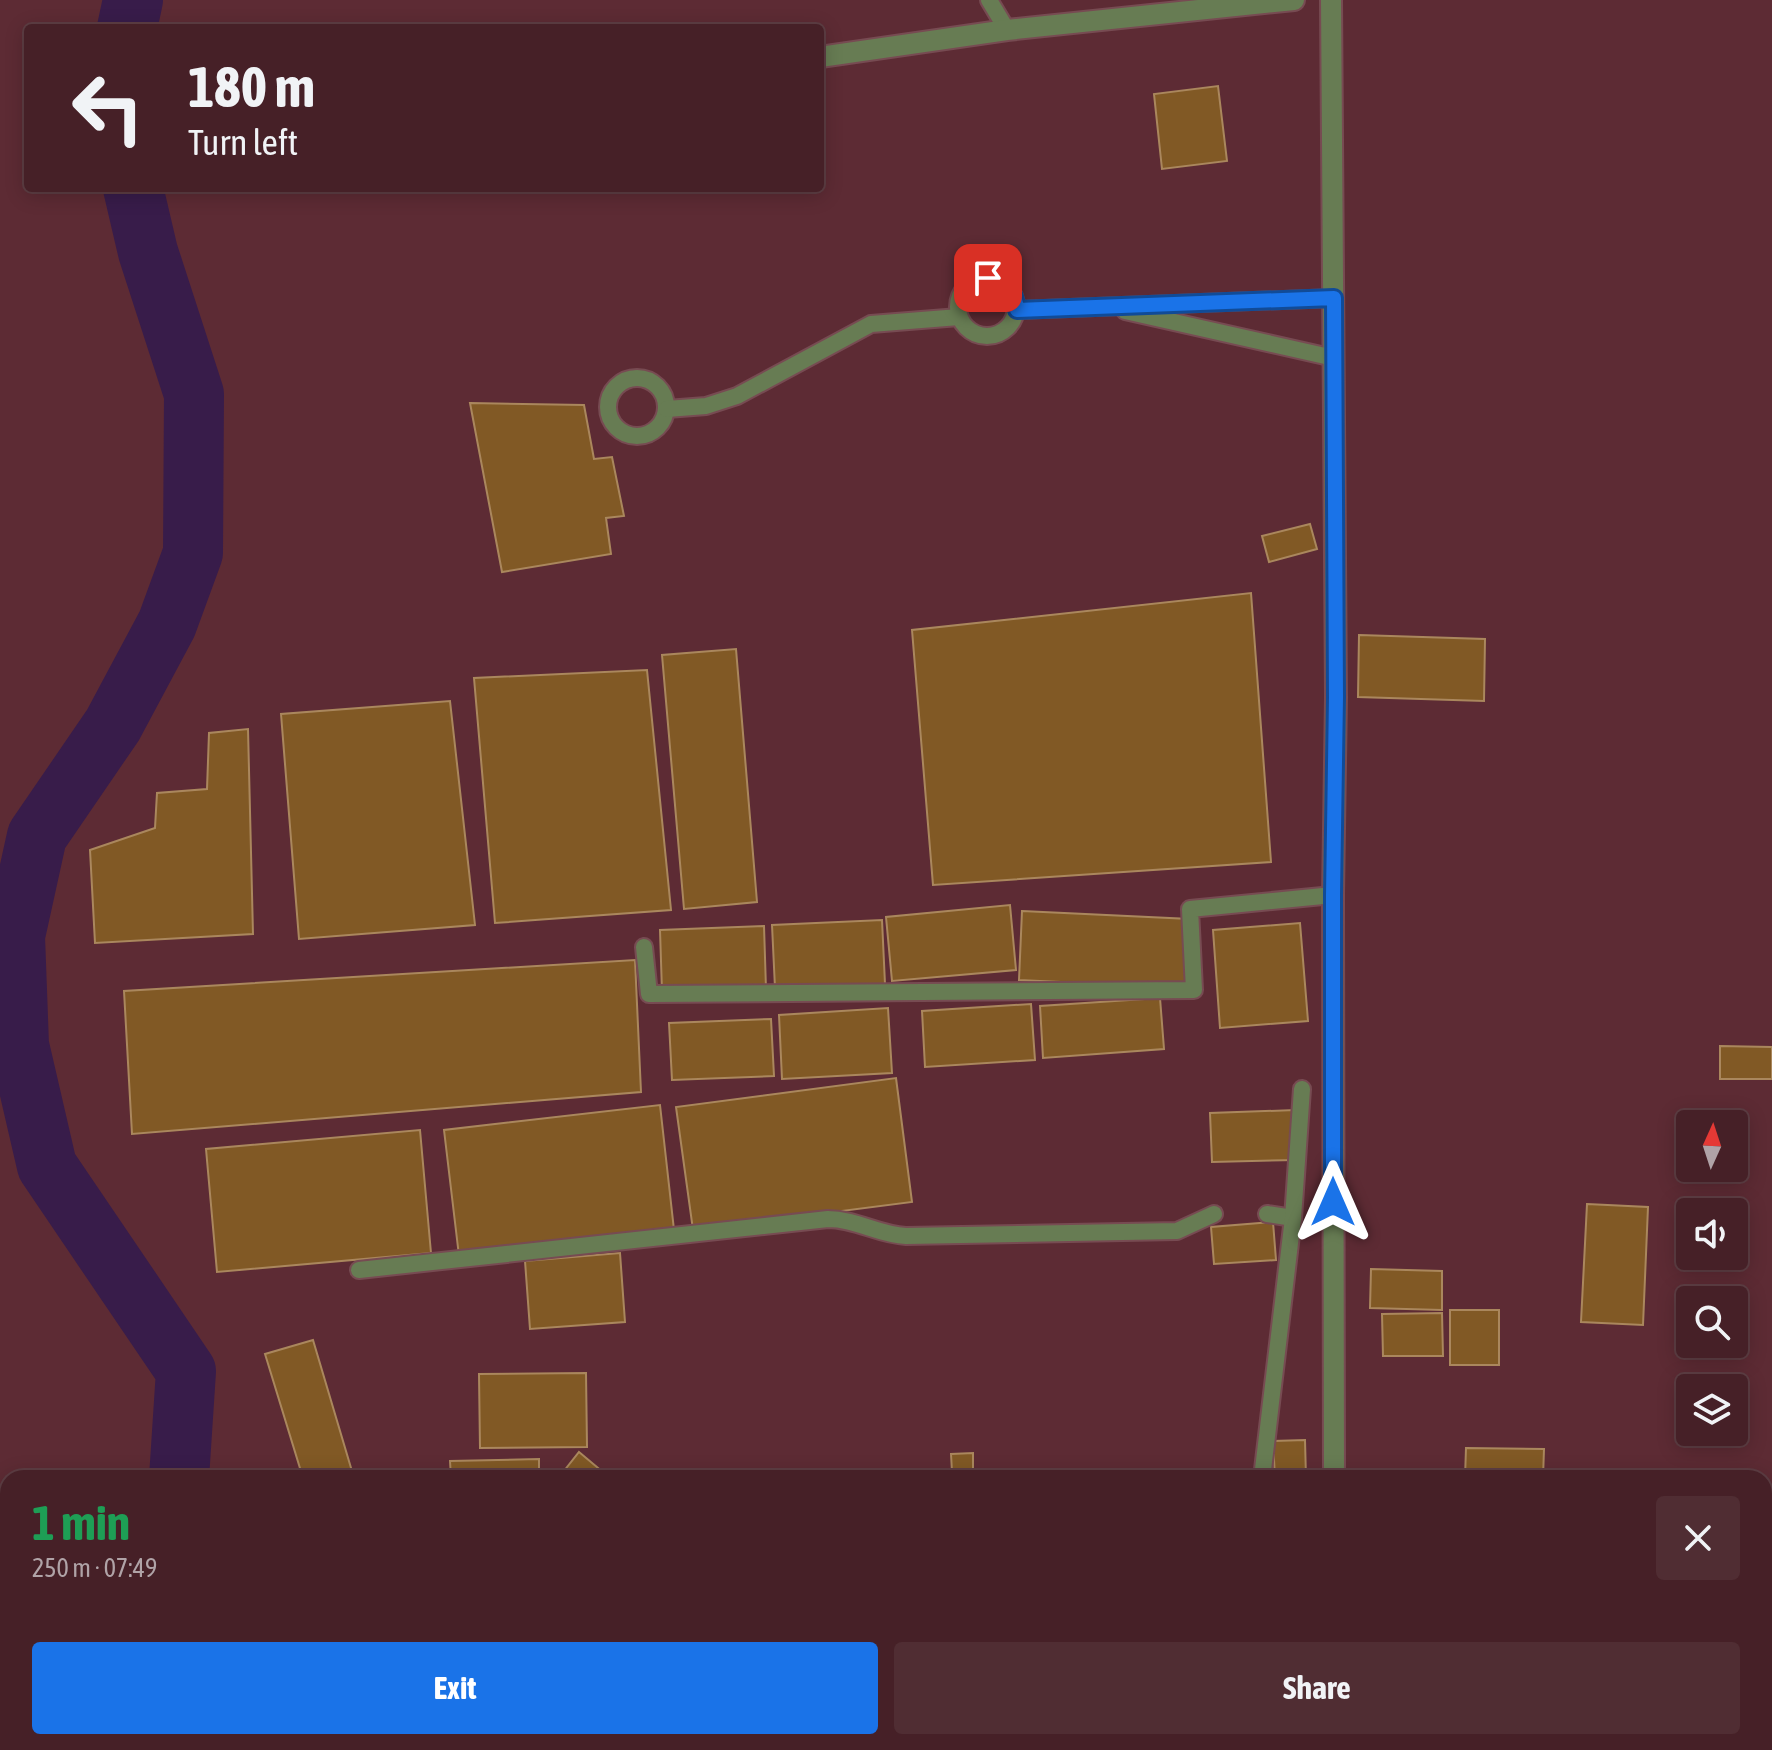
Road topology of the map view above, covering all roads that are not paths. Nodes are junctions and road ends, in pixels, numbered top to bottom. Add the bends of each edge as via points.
1 (989, 0) edge
2 (1294, 0) edge
3 (1331, 0) edge
4 (1007, 30) junction
5 (824, 56) edge
6 (1334, 298) junction
7 (1104, 306) junction
8 (1017, 310) junction
9 (959, 317) junction
10 (1334, 358) junction
11 (667, 409) dead end
12 (1333, 895) junction
13 (644, 947) dead end
14 (1302, 1089) dead end
15 (1214, 1214) dead end
16 (1267, 1214) dead end
17 (1293, 1218) junction
18 (359, 1270) dead end
19 (1263, 1470) edge
20 (1334, 1470) edge

1 - 4 lane
2 - 4 street
3 - 6 street
4 - 5 street
6 - 7 lane
6 - 10 street
7 - 8 lane
7 - 10 lane
8 - 9 lane via 1009,327 991,336 972,332
8 - 9 lane via 1013,291 998,279 979,279 963,289
9 - 11 lane via 871,324 737,396 706,406
10 - 12 street
12 - 13 lane via 1190,909 1194,990 649,994
12 - 20 street
14 - 17 lane
15 - 18 lane via 1177,1231 1132,1234 895,1236 828,1219
16 - 17 lane
17 - 19 lane

